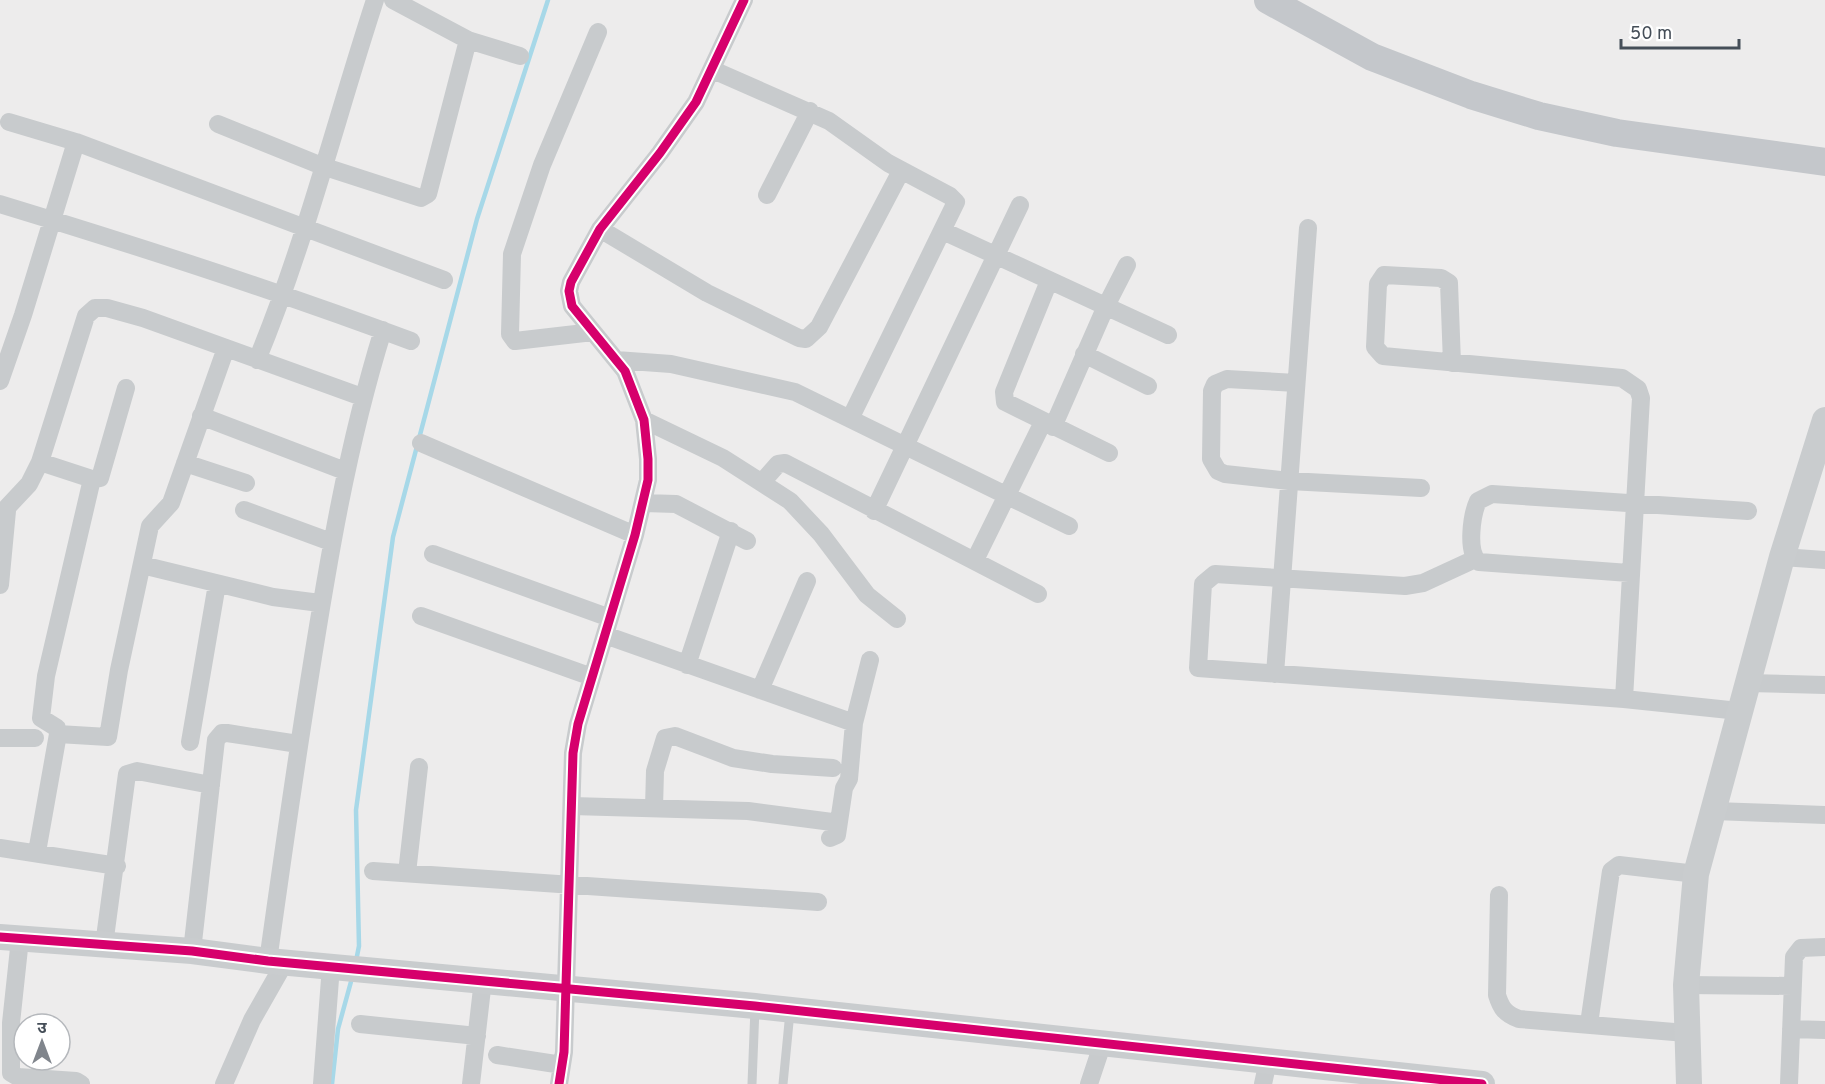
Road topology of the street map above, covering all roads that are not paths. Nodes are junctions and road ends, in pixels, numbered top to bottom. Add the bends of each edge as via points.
1 (375, 0) edge
2 (393, 0) edge
3 (744, 0) edge
4 (1268, 0) edge
5 (598, 32) dead end
6 (468, 40) junction
7 (520, 56) dead end
8 (713, 70) junction
9 (810, 111) junction
10 (9, 122) dead end
11 (218, 124) dead end
12 (76, 142) junction
13 (1825, 162) edge
14 (322, 166) junction
15 (901, 171) junction
16 (767, 195) dead end
17 (0, 204) edge
18 (1020, 205) dead end
19 (52, 220) junction
20 (303, 226) junction
21 (1308, 228) dead end
22 (600, 229) junction
23 (943, 231) junction
24 (996, 256) junction
25 (1127, 265) dead end
26 (444, 280) dead end
27 (1049, 281) junction
28 (284, 294) junction
29 (1106, 306) junction
30 (383, 330) junction
31 (593, 332) junction
32 (1168, 335) dead end
33 (411, 340) dead end
34 (226, 348) junction
35 (1084, 354) junction
36 (257, 360) junction
37 (616, 360) junction
38 (1452, 363) junction
39 (0, 381) edge
40 (1296, 383) junction
41 (1148, 386) dead end
42 (126, 388) dead end
43 (362, 397) junction
44 (201, 416) junction
45 (850, 419) junction
46 (644, 420) junction
47 (1825, 420) edge
48 (1048, 425) junction
49 (421, 443) dead end
50 (906, 446) junction
51 (1109, 453) dead end
52 (40, 462) junction
53 (185, 463) junction
54 (345, 471) junction
55 (92, 479) junction
56 (763, 481) junction
57 (1289, 481) junction
58 (246, 483) dead end
59 (1421, 488) dead end
60 (1006, 495) junction
61 (1633, 502) junction
62 (644, 503) junction
63 (244, 510) dead end
64 (874, 510) junction
65 (1748, 510) dead end
66 (4, 513) edge
67 (1069, 525) dead end
68 (731, 531) junction
69 (635, 535) junction
70 (747, 540) dead end
71 (331, 542) junction
72 (433, 554) dead end
73 (1782, 557) junction
74 (1475, 559) junction
75 (975, 560) junction
76 (1825, 560) edge
77 (142, 565) junction
78 (1629, 573) junction
79 (1282, 579) junction
80 (807, 580) dead end
81 (217, 584) junction
82 (0, 585) edge
83 (1038, 594) dead end
84 (320, 603) junction
85 (421, 616) dead end
86 (610, 618) junction
87 (897, 619) dead end
88 (605, 636) junction
89 (870, 660) dead end
90 (687, 665) junction
91 (1275, 674) junction
92 (592, 677) junction
93 (1748, 683) junction
94 (1825, 685) edge
95 (760, 690) junction
96 (1624, 699) junction
97 (1739, 711) junction
98 (854, 723) junction
99 (58, 734) junction
100 (0, 738) edge
101 (35, 738) dead end
102 (190, 742) dead end
103 (298, 744) junction
104 (419, 766) dead end
105 (833, 768) dead end
106 (211, 785) junction
107 (572, 806) junction
108 (654, 808) junction
109 (1714, 811) junction
110 (1825, 815) edge
111 (0, 848) edge
112 (37, 852) junction
113 (117, 866) junction
114 (373, 871) dead end
115 (407, 873) junction
116 (1696, 874) junction
117 (568, 886) junction
118 (1499, 895) dead end
119 (818, 902) dead end
120 (10, 938) edge
121 (104, 945) junction
122 (1825, 947) edge
123 (192, 951) junction
124 (276, 962) junction
125 (347, 968) junction
126 (483, 980) junction
127 (1686, 985) junction
128 (1792, 986) junction
129 (566, 987) junction
130 (755, 1006) junction
131 (790, 1010) junction
132 (360, 1024) dead end
133 (1589, 1024) junction
134 (1791, 1029) junction
135 (1825, 1030) edge
136 (1686, 1033) junction
137 (477, 1036) junction
138 (1103, 1042) junction
139 (497, 1055) dead end
140 (562, 1065) junction
141 (1265, 1072) edge
142 (81, 1084) edge
143 (224, 1084) edge
144 (322, 1084) edge
145 (471, 1084) edge
146 (559, 1084) edge
147 (752, 1084) edge
148 (783, 1084) edge
149 (1089, 1084) edge
150 (1482, 1084) edge
151 (1689, 1084) edge
152 (1789, 1084) edge

1 - 14 street
2 - 6 street
3 - 8 street
4 - 13 main road via 1372,57 1539,116 1617,134
5 - 31 street via 528,204 512,254 509,282 510,334 514,341
6 - 7 street
6 - 14 street via 426,197 416,198
8 - 9 street
8 - 22 street via 660,153
9 - 15 street
9 - 16 street
10 - 12 street
11 - 14 street
12 - 19 street
12 - 20 street
14 - 20 street
15 - 22 street via 819,327 806,339 707,293
15 - 23 street via 954,198 955,206
17 - 19 street
18 - 24 street
19 - 28 street
19 - 39 street
20 - 26 street
20 - 28 street
21 - 40 street
22 - 31 street via 570,282 569,291 572,306
23 - 24 street
23 - 45 street
24 - 27 street
24 - 50 street
25 - 29 street
27 - 29 street
27 - 48 street via 1004,398 1008,405
28 - 30 street
28 - 36 street
29 - 32 street
29 - 35 street
30 - 33 street
30 - 43 street
31 - 37 street
34 - 36 street
34 - 44 street
34 - 52 street via 107,308 90,311
35 - 41 street
35 - 48 street
36 - 43 street
37 - 45 street via 671,364 795,392
37 - 46 street via 625,371
38 - 38 street via 1449,283 1441,278 1384,275 1378,284 1378,352 1383,356
38 - 61 street via 1622,378 1632,383 1641,398
40 - 57 street
40 - 57 street via 1227,379 1219,380 1212,391 1211,459 1218,471
42 - 55 street via 103,474
43 - 54 street
44 - 53 street
44 - 54 street
45 - 50 street
46 - 56 street
46 - 62 street via 648,459
47 - 73 street
48 - 51 street
48 - 60 street
49 - 69 street
50 - 60 street
50 - 64 street
52 - 55 street
52 - 66 street via 29,484
53 - 58 street
53 - 77 street via 171,503 150,526
54 - 71 street
55 - 99 street via 41,713 44,722 57,728
56 - 64 street via 778,464 785,463
56 - 87 street via 790,501 821,534 867,595
57 - 59 street
57 - 79 street
60 - 67 street
60 - 75 street
61 - 65 street
61 - 74 street via 1483,496 1474,510
61 - 78 street
62 - 68 street via 676,504
62 - 69 street
63 - 71 street
64 - 75 street
66 - 82 street
68 - 70 street
68 - 90 street
69 - 86 street
71 - 84 street
72 - 86 street
73 - 76 street
73 - 93 street
74 - 78 street via 1485,564
74 - 79 street via 1414,585
75 - 83 street
77 - 81 street
77 - 99 street via 108,737
78 - 96 street
79 - 91 street
79 - 91 street via 1215,574 1203,584 1198,668
80 - 95 street
81 - 84 street
81 - 102 street
84 - 103 street
85 - 92 street
86 - 88 street
88 - 90 street
88 - 92 street
89 - 98 street
90 - 95 street
91 - 96 street
92 - 107 street via 573,753
93 - 94 street
93 - 97 street
95 - 98 street
96 - 97 street
97 - 109 street
98 - 108 street via 849,779 844,788 837,836 831,830 748,811
99 - 112 street
100 - 101 street
103 - 106 street via 222,733 216,740
103 - 124 street
104 - 115 street
105 - 108 street via 733,758 675,736 665,738 655,771
106 - 113 street via 137,771 126,774
106 - 123 street
107 - 108 street
107 - 117 street
109 - 110 street
109 - 116 street
111 - 112 street
112 - 113 street
113 - 121 street
114 - 115 street
115 - 117 street
116 - 127 street
116 - 133 street via 1619,866 1611,871
117 - 119 street
117 - 129 street
118 - 133 street via 1497,995 1501,1007 1519,1019
120 - 121 street
120 - 142 street via 11,1072 18,1077
121 - 123 street
122 - 128 street via 1808,946 1797,951
123 - 124 street
124 - 125 street
124 - 143 street
125 - 126 street
125 - 144 street
126 - 129 street
126 - 137 street
127 - 128 street
127 - 136 street
128 - 134 street
129 - 130 street
129 - 140 street
130 - 131 street
130 - 147 lane
131 - 138 street
131 - 148 lane
132 - 137 street
133 - 136 street
134 - 135 street
134 - 152 street
136 - 151 street
137 - 145 street
138 - 141 street
138 - 149 street
139 - 140 street
140 - 146 street
141 - 150 street

